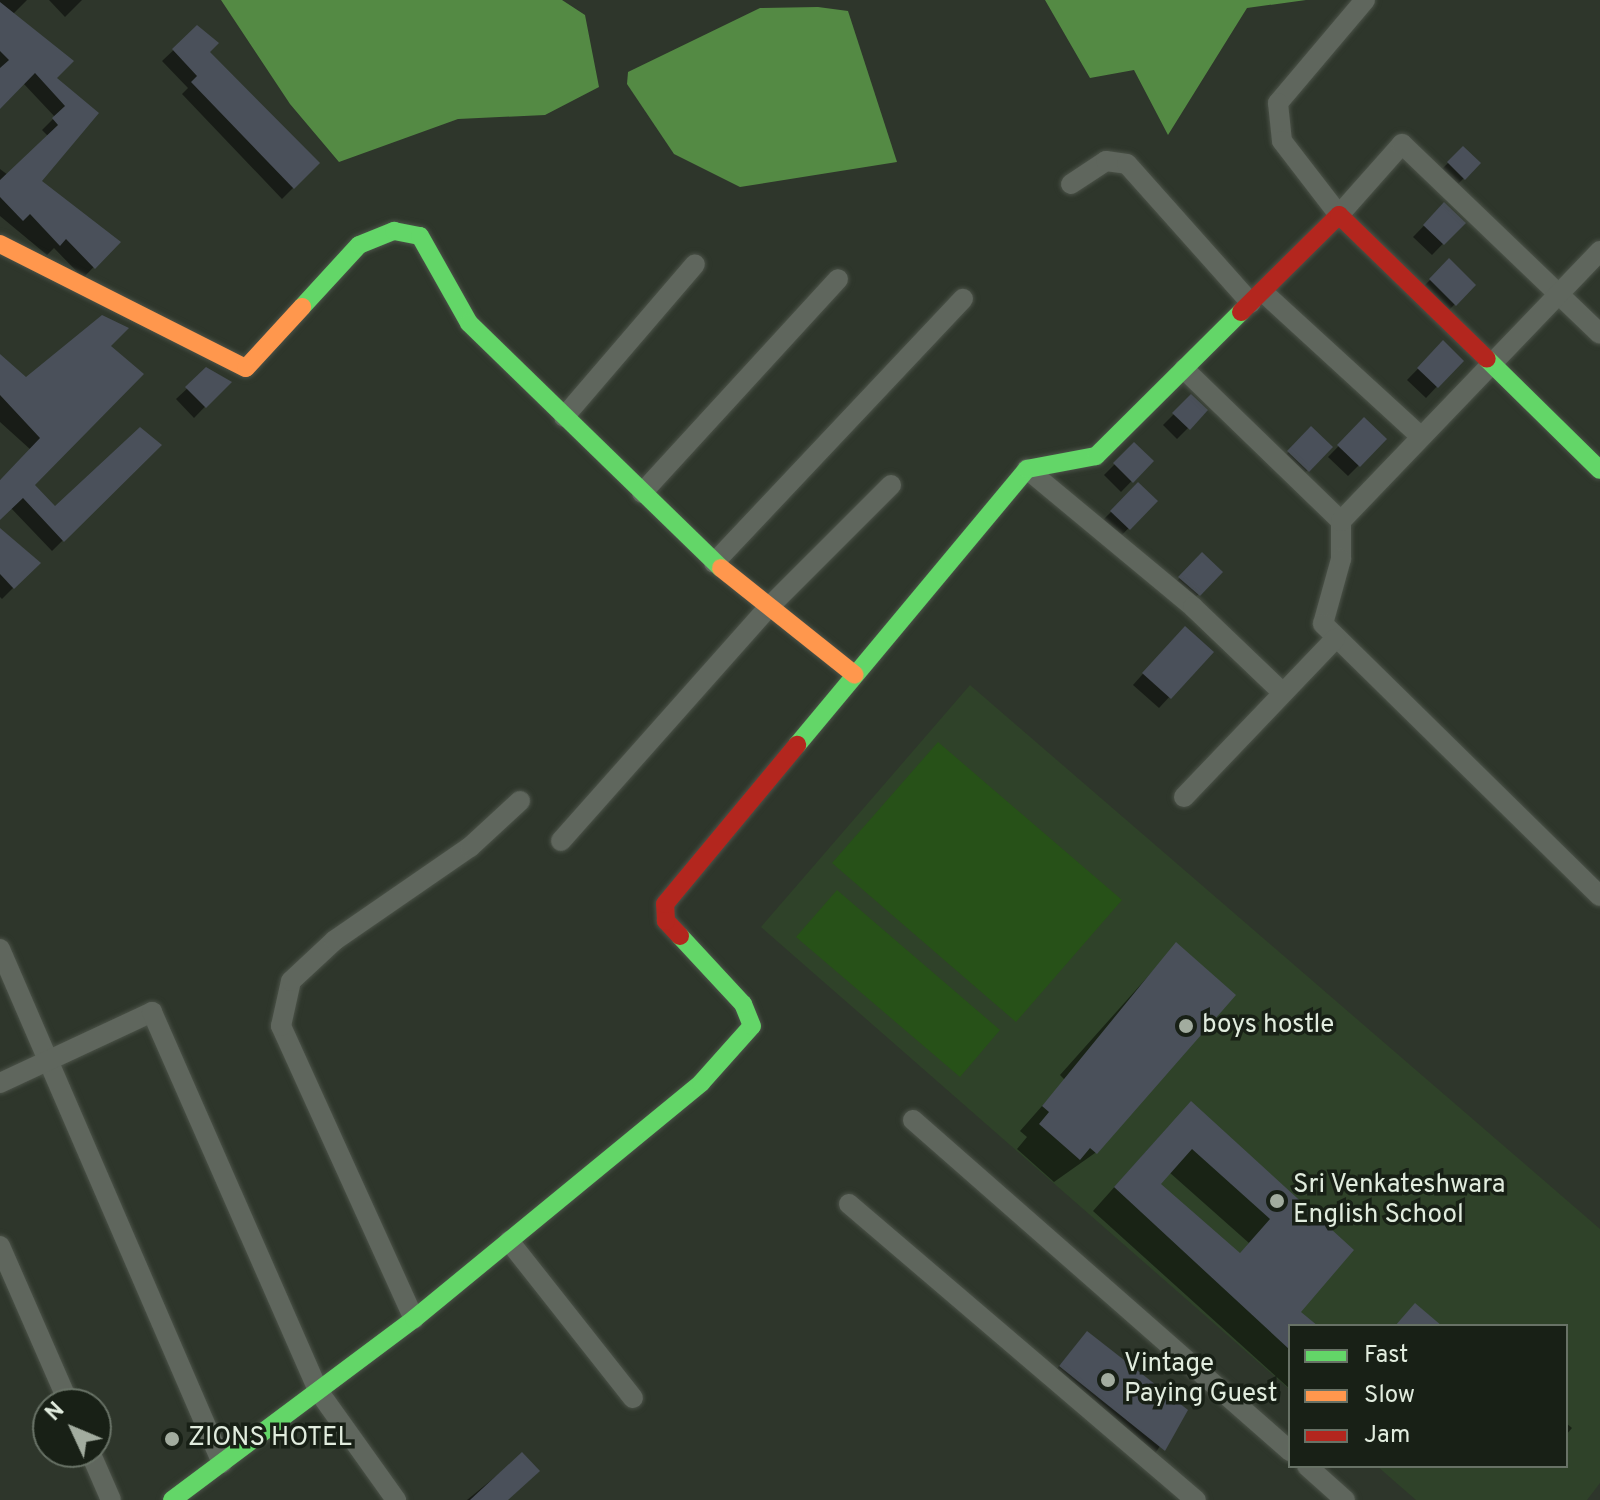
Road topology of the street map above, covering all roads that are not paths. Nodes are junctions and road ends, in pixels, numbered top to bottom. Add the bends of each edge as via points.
1 (1365, 0) edge
2 (1071, 184) dead end
3 (1339, 215) junction
4 (0, 244) edge
5 (1600, 251) edge
6 (695, 264) dead end
7 (838, 279) dead end
8 (1558, 293) junction
9 (1257, 297) junction
10 (963, 299) dead end
11 (1600, 334) edge
12 (1490, 364) junction
13 (1184, 369) junction
14 (564, 417) junction
15 (1420, 436) junction
16 (1027, 469) junction
17 (1600, 470) edge
18 (891, 485) dead end
19 (642, 493) junction
20 (1341, 521) junction
21 (714, 563) junction
22 (768, 608) junction
23 (1335, 639) junction
24 (855, 675) junction
25 (1283, 693) junction
26 (1184, 797) dead end
27 (520, 801) dead end
28 (561, 841) dead end
29 (1600, 896) edge
30 (0, 949) edge
31 (48, 1058) junction
32 (0, 1083) edge
33 (913, 1120) dead end
34 (849, 1204) dead end
35 (509, 1241) junction
36 (0, 1246) edge
37 (414, 1319) junction
38 (62, 1388) edge
39 (319, 1392) junction
40 (633, 1398) dead end
41 (1288, 1449) edge
42 (222, 1463) junction
43 (97, 1468) edge
44 (1309, 1468) edge
45 (111, 1500) edge
46 (172, 1500) edge
47 (396, 1500) edge
48 (1196, 1500) edge
49 (1345, 1500) edge

1 - 3 street via 1278,103 1282,141
2 - 9 street via 1106,161 1127,164
3 - 8 street via 1402,144
3 - 9 street
3 - 12 street
4 - 14 street via 246,368 359,245 394,231 420,236 469,323
5 - 8 street
6 - 14 street
7 - 19 street
8 - 11 street
8 - 12 street
9 - 13 street
9 - 15 street
10 - 21 street
12 - 15 street
12 - 17 street
13 - 16 street via 1096,456
13 - 20 street
14 - 19 street
15 - 20 street
16 - 24 street
16 - 25 street via 1193,607
18 - 22 street
19 - 21 street
20 - 23 street via 1341,559 1323,624
21 - 22 street
22 - 24 street
22 - 28 street
23 - 25 street
23 - 29 street
24 - 35 street via 665,904 666,921 743,1004 752,1026 701,1083
25 - 26 street
27 - 37 street via 470,847 335,940 291,981 281,1026
30 - 31 street
31 - 32 street
31 - 39 street via 152,1012
31 - 42 street
33 - 41 street
34 - 48 street
35 - 37 street
35 - 40 street
36 - 38 street
37 - 39 street
39 - 42 street
39 - 47 street
42 - 46 street
43 - 45 street
44 - 49 street

